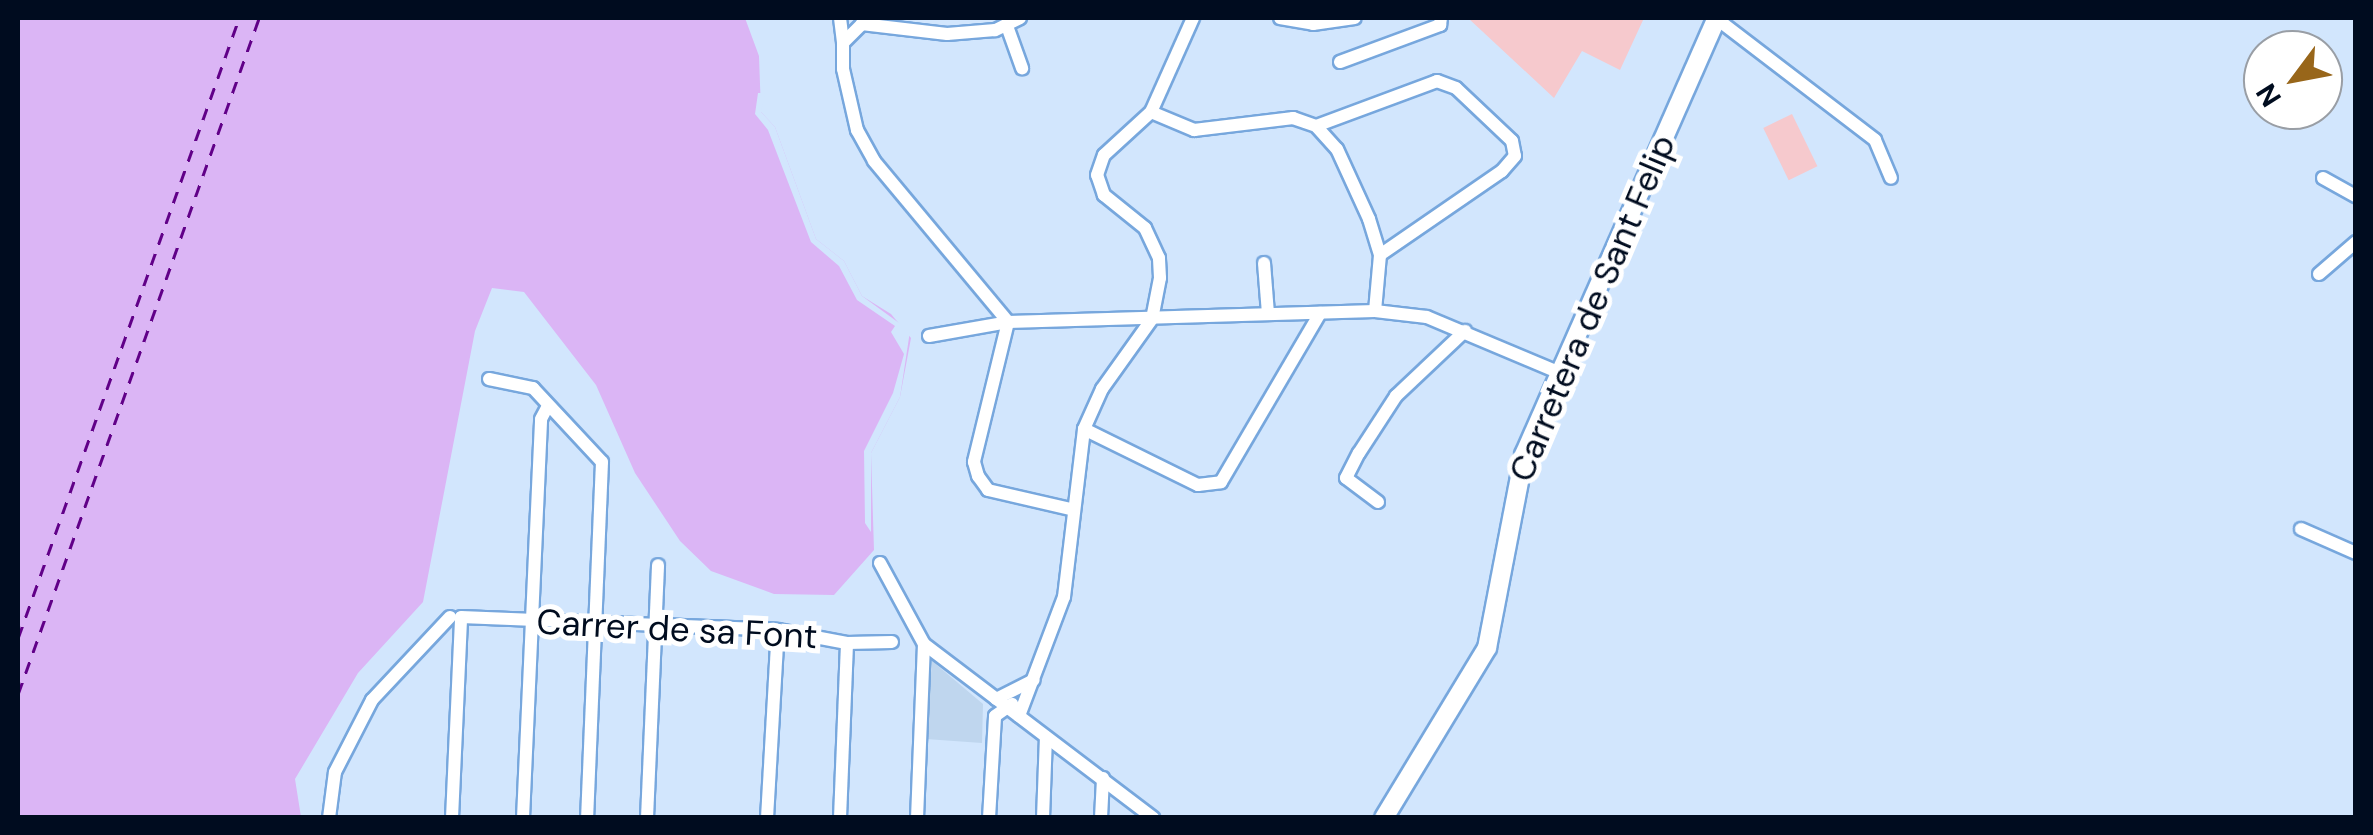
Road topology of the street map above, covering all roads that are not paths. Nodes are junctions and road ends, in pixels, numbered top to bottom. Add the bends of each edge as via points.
1 (840, 18) edge
2 (1020, 18) edge
3 (1193, 18) edge
4 (1280, 18) edge
5 (1355, 18) edge
6 (1441, 18) edge
7 (1717, 18) edge
8 (1007, 26) junction
9 (847, 38) junction
10 (1340, 62) dead end
11 (1022, 68) dead end
12 (1151, 112) junction
13 (1316, 126) junction
14 (1892, 178) dead end
15 (2323, 178) dead end
16 (2356, 196) edge
17 (2356, 242) edge
18 (1380, 255) junction
19 (1264, 263) dead end
20 (2319, 274) dead end
21 (1376, 311) junction
22 (1320, 313) junction
23 (1268, 314) junction
24 (1152, 319) junction
25 (1008, 322) junction
26 (1465, 331) junction
27 (929, 336) dead end
28 (1558, 372) junction
29 (489, 379) dead end
30 (548, 406) junction
31 (1084, 429) junction
32 (1378, 502) dead end
33 (1070, 509) junction
34 (2301, 529) dead end
35 (2356, 553) edge
36 (880, 563) dead end
37 (658, 565) dead end
38 (455, 617) junction
39 (531, 620) junction
40 (596, 623) junction
41 (656, 625) junction
42 (778, 630) junction
43 (923, 638) junction
44 (892, 642) dead end
45 (847, 643) junction
46 (1034, 680) junction
47 (1028, 694) junction
48 (1001, 703) junction
49 (1019, 716) junction
50 (1046, 736) junction
51 (1411, 771) junction
52 (1103, 778) junction
53 (329, 818) edge
54 (452, 818) edge
55 (523, 818) edge
56 (587, 818) edge
57 (647, 818) edge
58 (768, 818) edge
59 (840, 818) edge
60 (917, 818) edge
61 (989, 818) edge
62 (1042, 818) edge
63 (1100, 818) edge
64 (1153, 818) edge
65 (1372, 818) edge
66 (1384, 818) edge

1 - 9 street
2 - 8 street
3 - 12 street
4 - 5 street via 1313,24
6 - 10 street via 1440,26
7 - 14 street via 1875,140
7 - 28 main road, Carretera de Sant Felip
8 - 9 street via 947,34 877,21
8 - 11 street
9 - 25 street via 849,104 874,161
12 - 13 street via 1194,130 1292,118
12 - 24 street via 1104,155 1096,174 1104,195 1145,228 1160,258
13 - 18 street via 1337,148
13 - 18 street via 1437,81 1456,88 1512,141 1515,156 1502,171
15 - 16 street
17 - 20 street
18 - 21 street
19 - 23 street
21 - 22 street
21 - 26 street via 1427,316
22 - 23 street
22 - 31 street via 1221,482 1198,485
23 - 24 street
24 - 25 street
24 - 31 street via 1102,389
25 - 27 street
25 - 33 street via 974,462 978,476 988,490
26 - 28 street
26 - 32 street via 1396,396 1352,466 1346,478
28 - 51 main road, Carretera de Sant Felip via 1524,454 1487,648
29 - 30 street via 533,388
30 - 39 street via 542,412
30 - 40 street via 600,458
31 - 33 street
33 - 46 street via 1064,597
34 - 35 street
36 - 43 street
37 - 41 street
38 - 39 street, Carrer de sa Font
38 - 53 street via 372,700 335,772
38 - 54 street
39 - 40 street, Carrer de sa Font
39 - 55 street
40 - 41 street, Carrer de sa Font
40 - 56 street
41 - 42 street, Carrer de sa Font
41 - 57 street
42 - 45 street, Carrer de sa Font
42 - 58 street
43 - 48 street
43 - 60 street
44 - 45 street, Carrer de sa Font
45 - 59 street
46 - 47 street
46 - 48 street
47 - 48 street
47 - 49 street
48 - 49 street
48 - 61 street
49 - 50 street
50 - 52 street
50 - 62 street
51 - 65 main road
51 - 66 main road, Carretera de Sant Felip
52 - 63 street
52 - 64 street

